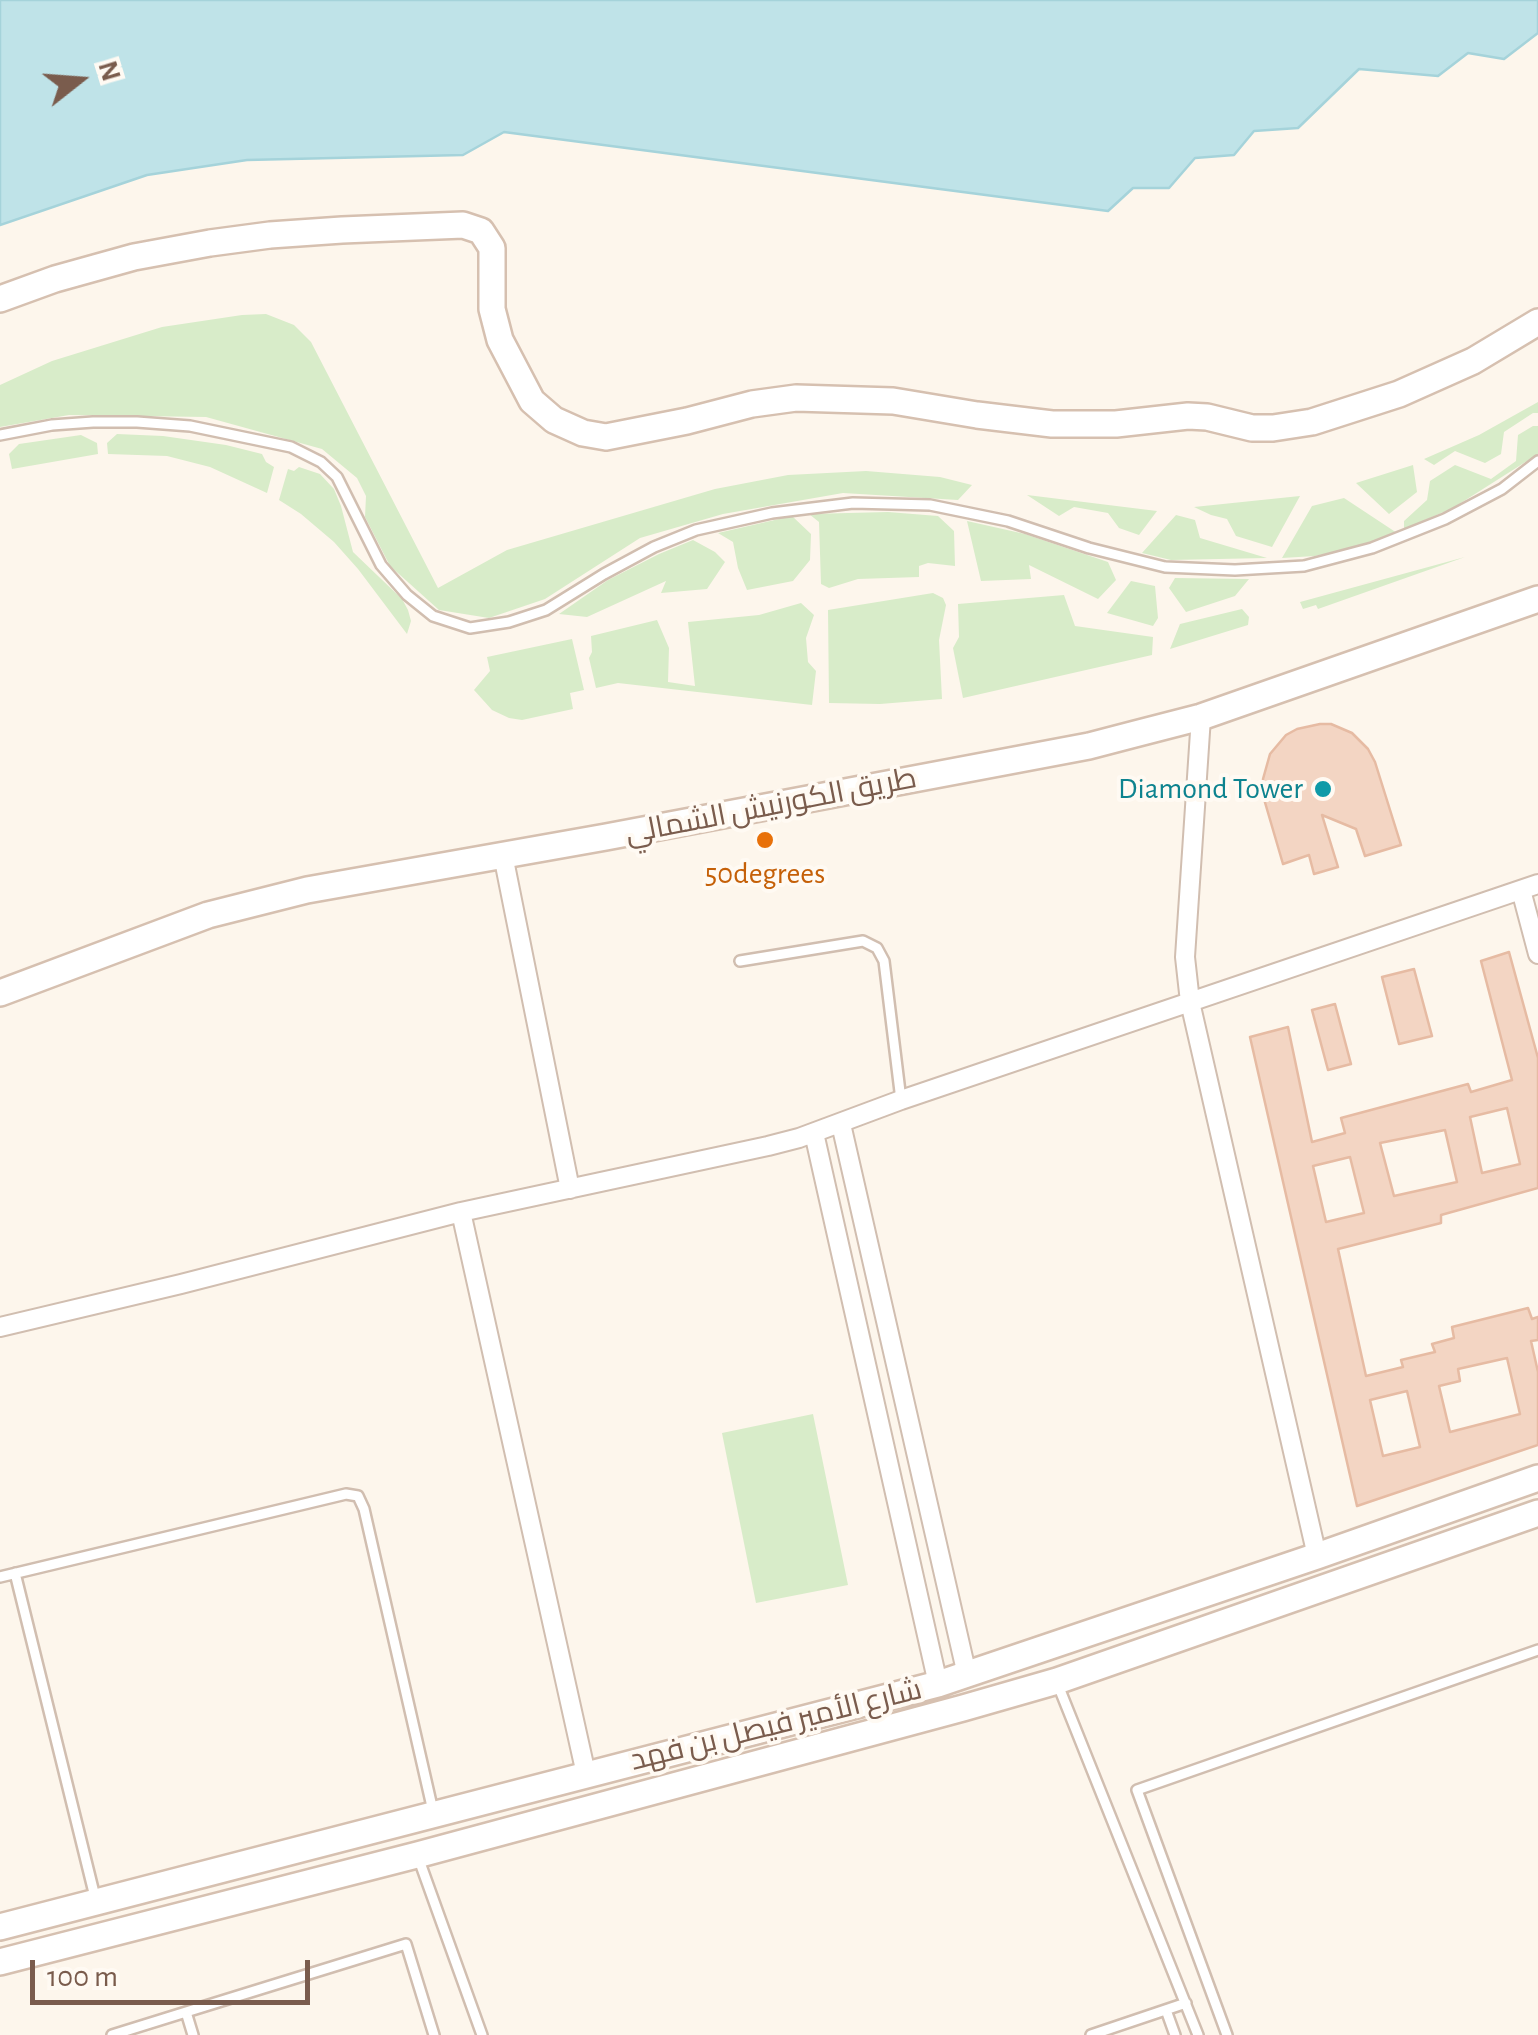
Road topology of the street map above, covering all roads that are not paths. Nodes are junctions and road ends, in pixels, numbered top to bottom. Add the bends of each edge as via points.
1 (0, 299) edge
2 (1538, 322) edge
3 (0, 434) edge
4 (1538, 460) edge
5 (1538, 599) edge
6 (1201, 718) junction
7 (503, 855) junction
8 (1529, 887) edge
9 (1538, 954) edge
10 (740, 961) dead end
11 (0, 993) edge
12 (1190, 1002) junction
13 (900, 1100) junction
14 (841, 1124) junction
15 (814, 1133) junction
16 (570, 1189) junction
17 (461, 1212) junction
18 (0, 1327) edge
19 (1538, 1478) edge
20 (1538, 1513) edge
21 (1317, 1556) junction
22 (15, 1574) junction
23 (0, 1577) edge
24 (1538, 1650) edge
25 (967, 1674) junction
26 (1056, 1681) junction
27 (938, 1684) junction
28 (586, 1774) junction
29 (433, 1814) junction
30 (284, 1853) junction
31 (417, 1855) junction
32 (292, 1887) junction
33 (96, 1902) junction
34 (0, 1927) edge
35 (0, 1962) edge
36 (1186, 2003) junction
37 (1166, 2010) junction
38 (186, 2012) junction
39 (112, 2035) edge
40 (193, 2035) edge
41 (434, 2035) edge
42 (482, 2035) edge
43 (1092, 2035) edge
44 (1175, 2035) edge
45 (1198, 2035) edge
46 (1227, 2035) edge

1 - 2 main road via 134,257 210,244 463,225 481,231 492,248 492,310 532,401 554,420 606,438 796,398 894,401 1052,424 1188,416 1273,428 1399,394 1474,361
3 - 4 lane via 138,422 291,447 337,478 380,565 407,595 433,616 470,628 546,610 696,530 854,503 930,505 1164,566 1304,566 1445,520
5 - 6 main road, طريق الكورنيش الشمالي
6 - 7 main road, طريق الكورنيش الشمالي via 1089,746
6 - 12 street via 1186,957
7 - 11 main road, طريق الكورنيش الشمالي via 307,890 208,916
7 - 16 street
8 - 9 street
8 - 12 street
10 - 13 lane via 864,941 878,948
12 - 13 street
12 - 21 street
13 - 14 street
14 - 15 street
14 - 25 street
15 - 16 street
15 - 27 street
16 - 17 street
17 - 18 street
17 - 28 street
19 - 21 main road, شارع الأمير فيصل بن فهد
20 - 26 main road, شارع الأمير فيصل بن فهد
21 - 25 main road, شارع الأمير فيصل بن فهد
22 - 23 lane
22 - 29 lane via 358,1496
22 - 33 lane
24 - 46 lane via 1138,1790
25 - 27 main road, شارع الأمير فيصل بن فهد
26 - 31 main road, شارع الأمير فيصل بن فهد
26 - 36 lane
27 - 28 main road, شارع الأمير فيصل بن فهد
28 - 29 main road, شارع الأمير فيصل بن فهد
29 - 30 main road, شارع الأمير فيصل بن فهد
30 - 32 main road
30 - 33 main road, شارع الأمير فيصل بن فهد
31 - 32 main road, شارع الأمير فيصل بن فهد
31 - 42 lane
32 - 35 main road, شارع الأمير فيصل بن فهد
33 - 34 main road, شارع الأمير فيصل بن فهد
36 - 37 lane
36 - 45 lane
37 - 43 lane
37 - 44 lane
38 - 39 lane
38 - 40 lane
38 - 41 lane via 406,1944

